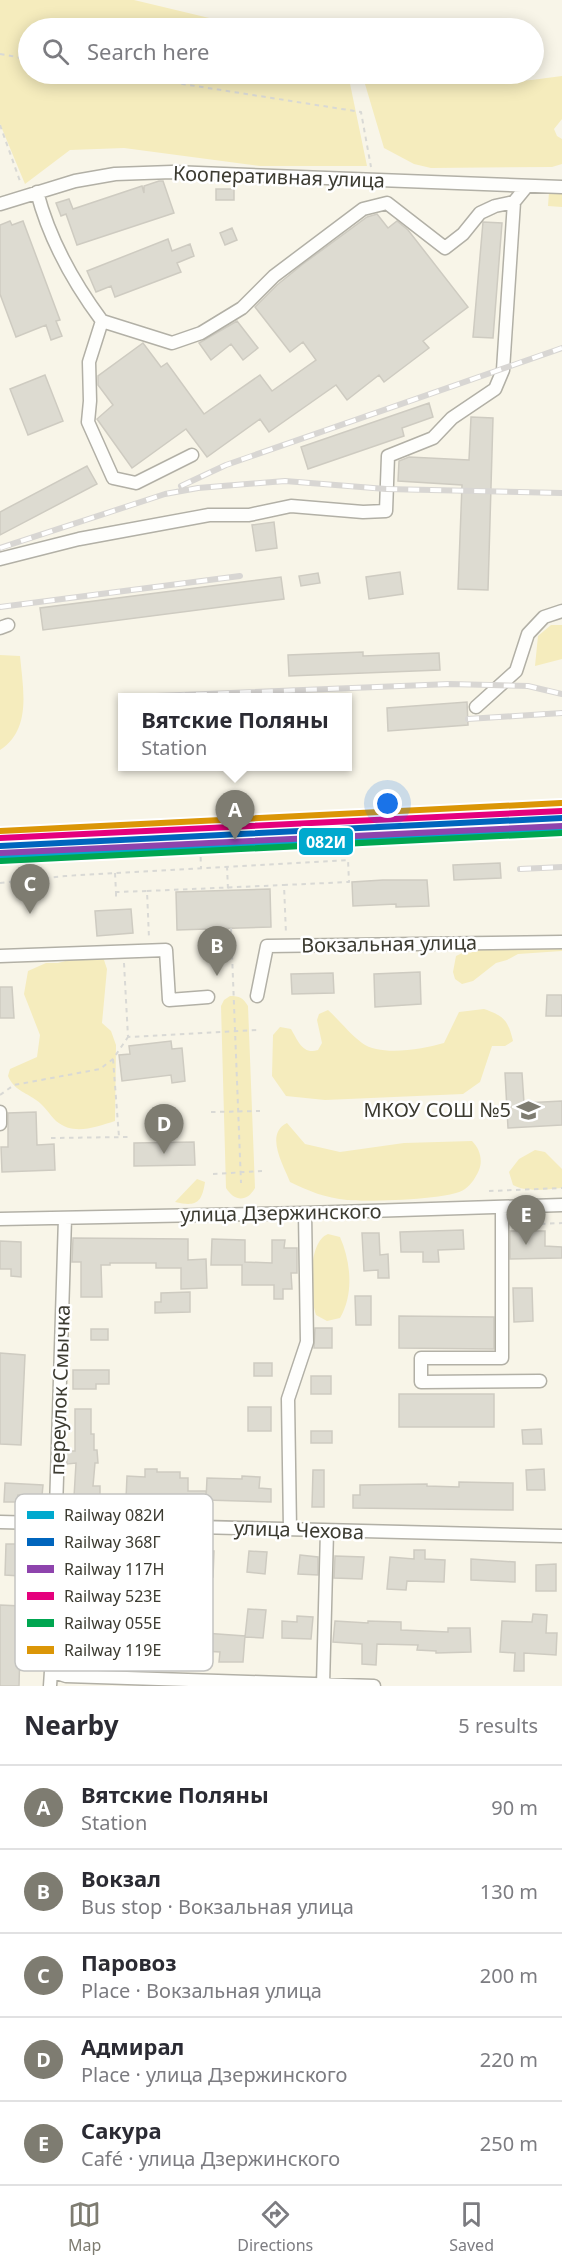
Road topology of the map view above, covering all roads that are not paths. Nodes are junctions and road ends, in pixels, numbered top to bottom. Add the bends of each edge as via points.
1 (527, 186) junction
2 (562, 187) edge
3 (37, 192) junction
4 (514, 202) junction
5 (0, 204) edge
6 (102, 321) junction
7 (192, 455) dead end
8 (0, 559) edge
9 (562, 611) edge
10 (476, 707) dead end
11 (562, 942) edge
12 (0, 956) edge
13 (258, 996) dead end
14 (208, 997) dead end
15 (0, 1112) edge
16 (0, 1124) edge
17 (562, 1205) edge
18 (502, 1208) junction
19 (305, 1213) junction
20 (65, 1218) junction
21 (0, 1219) edge
22 (502, 1359) junction
23 (503, 1382) junction
24 (540, 1382) dead end
25 (57, 1494) edge
26 (213, 1527) edge
27 (290, 1529) junction
28 (327, 1531) junction
29 (562, 1536) edge
30 (51, 1671) joint
31 (323, 1685) edge
32 (50, 1686) edge
33 (374, 1686) edge

1 - 2 street, Кооперативная улица
1 - 3 street, Кооперативная улица via 172,172 115,174
1 - 4 street
3 - 5 street, Кооперативная улица
3 - 6 street via 52,235 78,288
4 - 6 street via 480,213 445,248 387,203 363,209 274,276 242,308 201,333 172,343
4 - 8 street via 504,370 495,389 452,418 433,438 388,456 386,511 291,506 249,515 208,515 79,539
6 - 7 street via 89,362 88,422 113,478 136,483
9 - 10 street via 544,617 528,634 516,671
11 - 13 street, Вокзальная улица via 267,946
12 - 14 street via 166,950 170,999
15 - 16 street
17 - 18 street, улица Дзержинского
18 - 19 street, улица Дзержинского
18 - 22 street
19 - 20 street, улица Дзержинского
19 - 27 street via 307,1342 288,1399
20 - 21 street, улица Дзержинского
20 - 25 street, переулок Смычка
22 - 23 street
22 - 23 street via 421,1358 421,1382
23 - 24 street
26 - 27 street, улица Чехова
27 - 28 street, улица Чехова
28 - 29 street, улица Чехова
28 - 31 street
30 - 31 street via 66,1676
30 - 32 street, переулок Смычка
31 - 33 street

